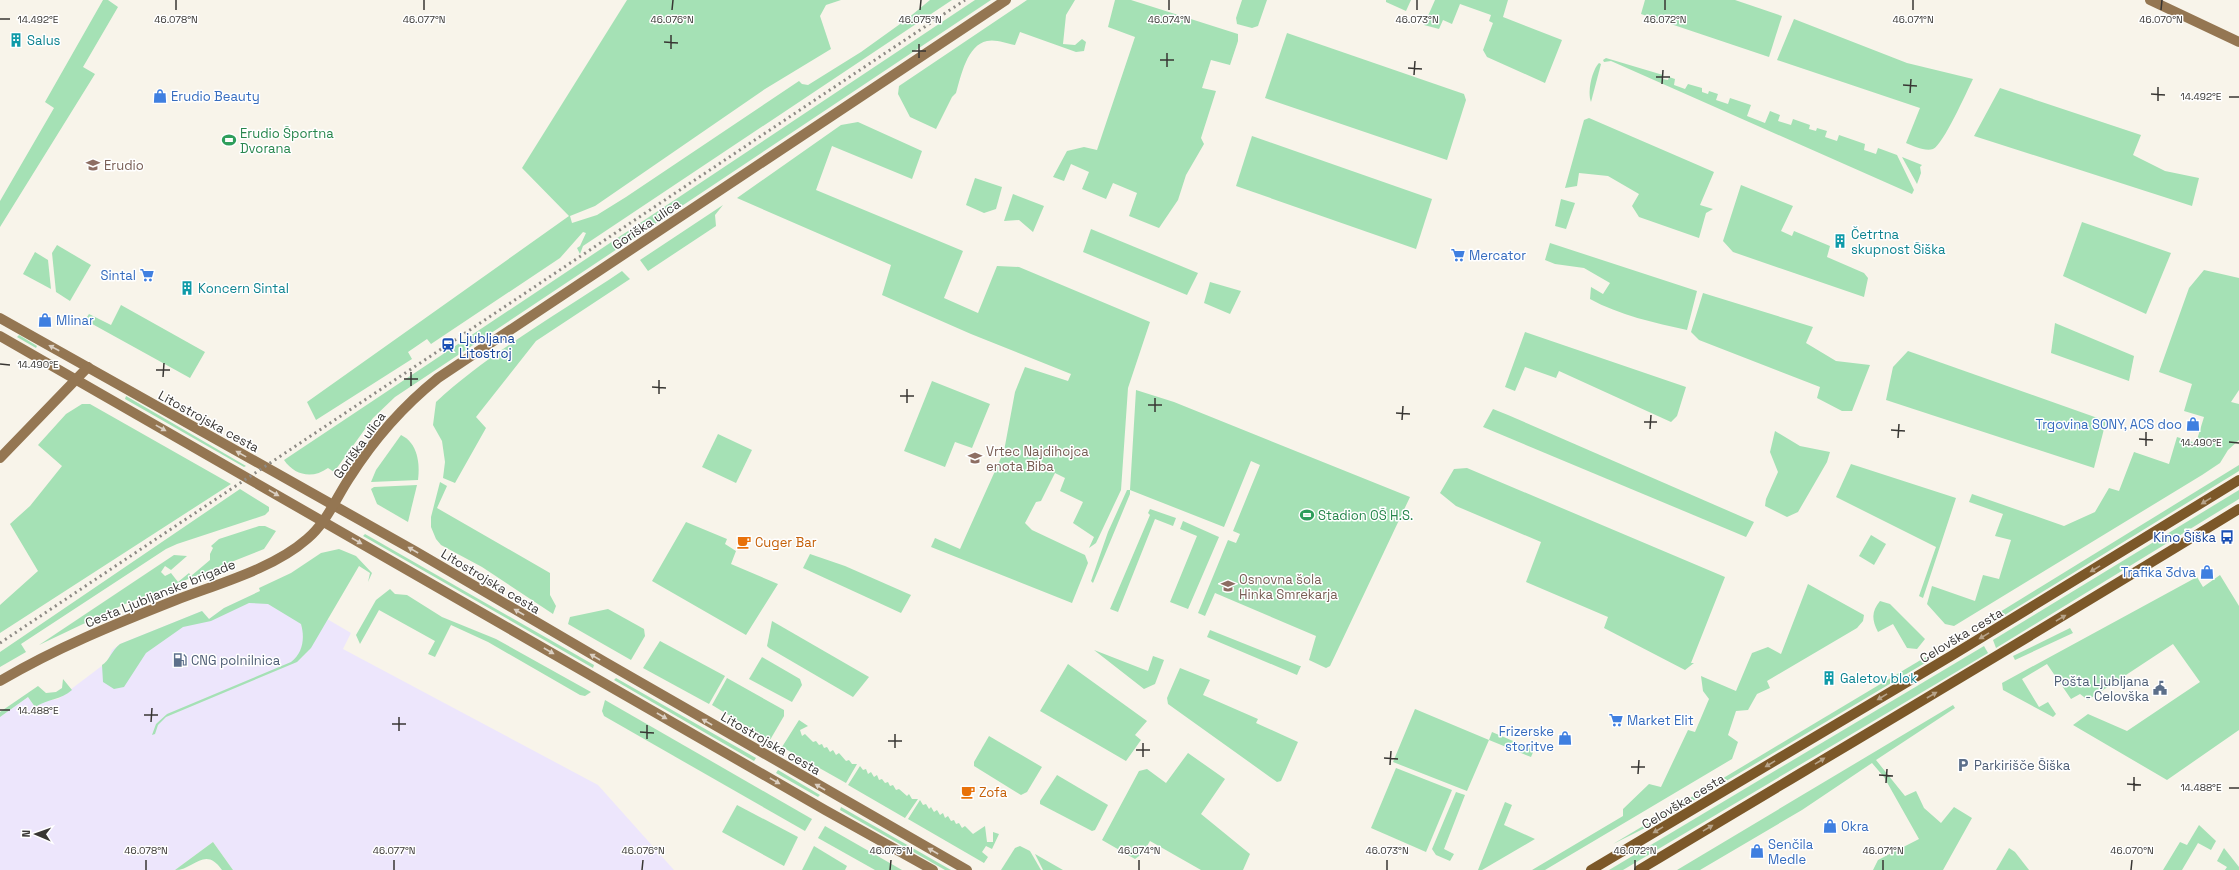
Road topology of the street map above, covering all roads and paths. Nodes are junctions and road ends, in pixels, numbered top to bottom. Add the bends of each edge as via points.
1 (1006, 0) edge
2 (2150, 0) edge
3 (2239, 42) edge
4 (0, 318) edge
5 (0, 336) edge
6 (88, 367) junction
7 (76, 379) junction
8 (120, 386) junction
9 (112, 400) junction
10 (0, 458) edge
11 (2239, 480) edge
12 (334, 506) junction
13 (2239, 509) edge
14 (323, 522) junction
15 (0, 681) edge
16 (933, 870) edge
17 (967, 870) edge
18 (1592, 870) edge
19 (1639, 870) edge

1 - 12 main road, Goriška ulica via 438,378 414,398 380,434 350,476
2 - 3 main road
6 -> 4 main road, Litostrojska cesta
5 - 7 main road
6 - 7 main road
6 - 8 main road, Litostrojska cesta
7 - 9 main road
7 - 10 main road
8 - 9 main road
12 -> 8 main road, Litostrojska cesta
9 -> 14 main road
11 -> 18 main road, Celovška cesta via 1951,656
12 - 14 main road, Goriška ulica
17 -> 12 main road, Litostrojska cesta
19 -> 13 main road via 2022,642
14 - 15 main road, Cesta Ljubljanske brigade via 307,539 270,562 72,642
14 -> 16 main road

